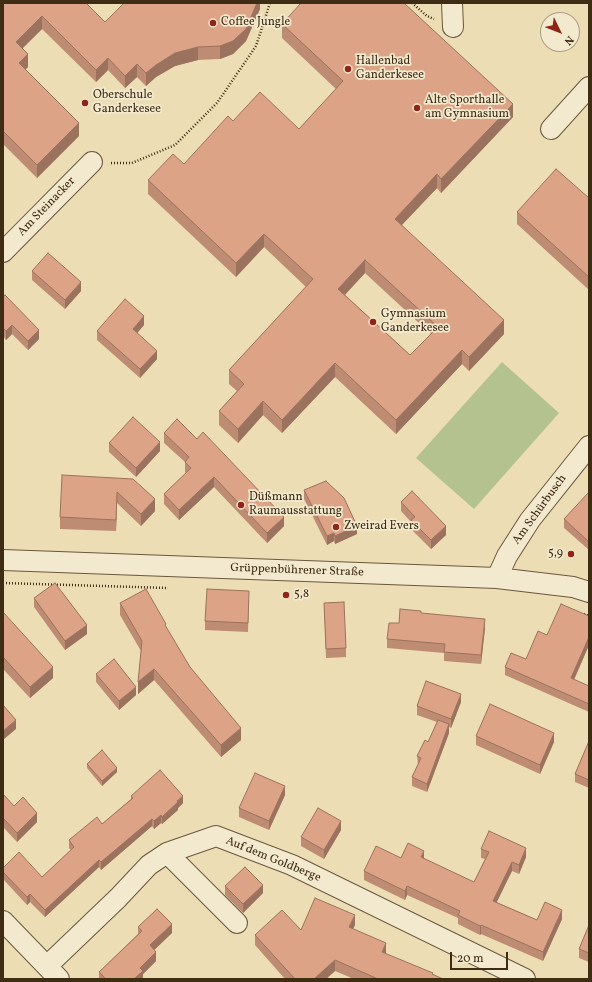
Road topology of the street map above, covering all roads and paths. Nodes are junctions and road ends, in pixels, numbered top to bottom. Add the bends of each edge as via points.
1 (270, 3) edge
2 (452, 3) edge
3 (453, 27) dead end
4 (589, 87) edge
5 (551, 129) dead end
6 (92, 162) joint
7 (3, 252) edge
8 (589, 446) edge
9 (3, 560) edge
10 (497, 578) junction
11 (3, 583) edge
12 (168, 588) dead end
13 (589, 592) edge
14 (582, 613) edge
15 (589, 616) edge
16 (167, 853) junction
17 (3, 921) edge
18 (237, 922) dead end
19 (53, 972) edge
20 (525, 979) edge

1 - 6 path via 256,46 217,103 175,145 132,163
2 - 3 street
4 - 5 street
6 - 7 street, Am Steinacker
8 - 10 street, Am Schürbusch via 530,520 507,556
9 - 10 street, Grüppenbührener Straße
10 - 13 street, Grüppenbührener Straße via 573,587
11 - 12 path
14 - 15 path
16 - 18 street
16 - 19 street, Auf dem Goldberge via 149,865
16 - 20 street, Auf dem Goldberge via 216,836 292,866
17 - 19 street

